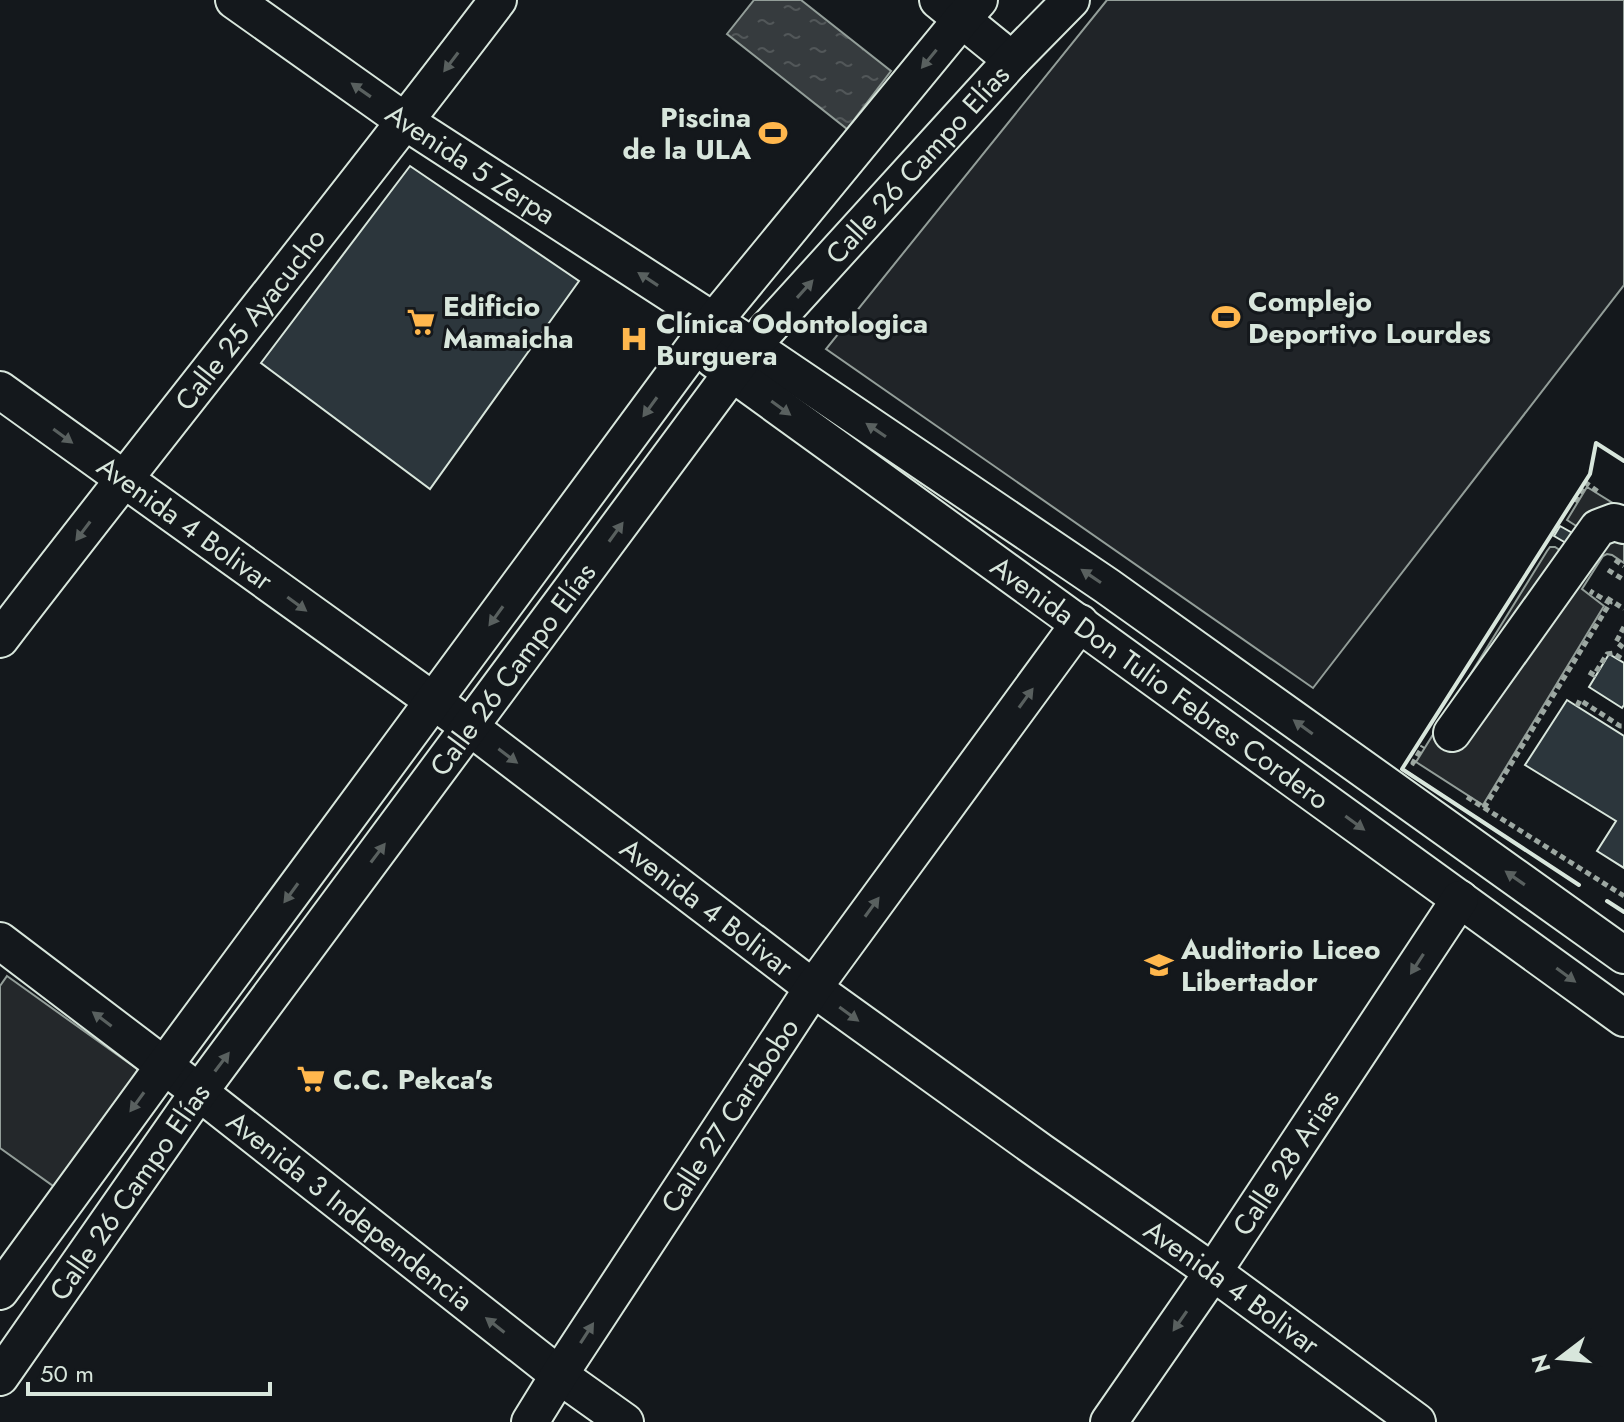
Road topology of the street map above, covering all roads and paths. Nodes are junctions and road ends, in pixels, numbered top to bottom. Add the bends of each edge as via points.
1 (234, 0) edge
2 (498, 0) edge
3 (1071, 0) edge
4 (960, 6) edge
5 (1012, 60) junction
6 (406, 122) junction
7 (704, 334) junction
8 (743, 360) junction
9 (0, 390) edge
10 (122, 479) junction
11 (1624, 525) edge
12 (1624, 609) edge
13 (1080, 623) junction
14 (1624, 627) edge
15 (0, 639) edge
16 (1624, 648) edge
17 (1624, 660) edge
18 (1589, 672) dead end
19 (432, 702) junction
20 (1577, 706) dead end
21 (1624, 726) edge
22 (471, 728) junction
23 (1452, 733) dead end
24 (1484, 808) dead end
25 (1460, 899) junction
26 (0, 941) edge
27 (1624, 955) edge
28 (813, 988) junction
29 (1624, 1018) edge
30 (164, 1066) junction
31 (199, 1092) junction
32 (1213, 1272) junction
33 (0, 1291) edge
34 (559, 1375) junction
35 (0, 1377) edge
36 (530, 1422) edge
37 (625, 1422) edge
38 (1109, 1422) edge
39 (1417, 1422) edge

6 -> 1 street, Avenida 5 Zerpa
2 -> 6 street, Calle 25 Ayacucho
3 - 5 street, Calle 26 Campo Elías
4 - 5 street
4 -> 7 street, Calle 26 Campo Elías
8 -> 5 street, Calle 26 Campo Elías
7 -> 6 street, Avenida 5 Zerpa
6 - 10 street, Calle 25 Ayacucho
7 - 8 street, Avenida Don Tulio Febres Cordero
7 -> 19 street, Calle 26 Campo Elías
8 -> 13 street, Avenida Don Tulio Febres Cordero
22 -> 8 street, Calle 26 Campo Elías
27 -> 8 street, Avenida Don Tulio Febres Cordero via 1107,586
9 -> 10 street, Avenida 4 Bolivar
10 -> 15 street, Calle 25 Ayacucho
10 -> 19 street, Avenida 4 Bolivar
11 - 23 street via 1614,522 1598,528
12 - 24 path via 1587,589 1610,603
13 -> 25 street, Avenida Don Tulio Febres Cordero
28 -> 13 street, Calle 27 Carabobo
14 - 16 path via 1616,642
17 - 18 path via 1607,654 1594,675
19 - 22 street, Avenida 4 Bolivar
19 -> 30 street, Calle 26 Campo Elías
20 - 21 path via 1580,700
22 -> 28 street, Avenida 4 Bolivar
31 -> 22 street, Calle 26 Campo Elías
25 -> 29 street, Avenida Don Tulio Febres Cordero
25 -> 32 street, Calle 28 Arias
30 -> 26 street, Avenida 3 Independencia
28 -> 32 street, Avenida 4 Bolivar
34 -> 28 street, Calle 27 Carabobo
30 - 31 street, Avenida 3 Independencia
30 -> 33 street, Calle 26 Campo Elías
34 -> 31 street, Avenida 3 Independencia
31 - 35 street, Calle 26 Campo Elías
32 -> 38 street, Calle 28 Arias
32 - 39 street, Avenida 4 Bolivar
34 - 36 street, Calle 27 Carabobo
34 - 37 street, Avenida 3 Independencia

